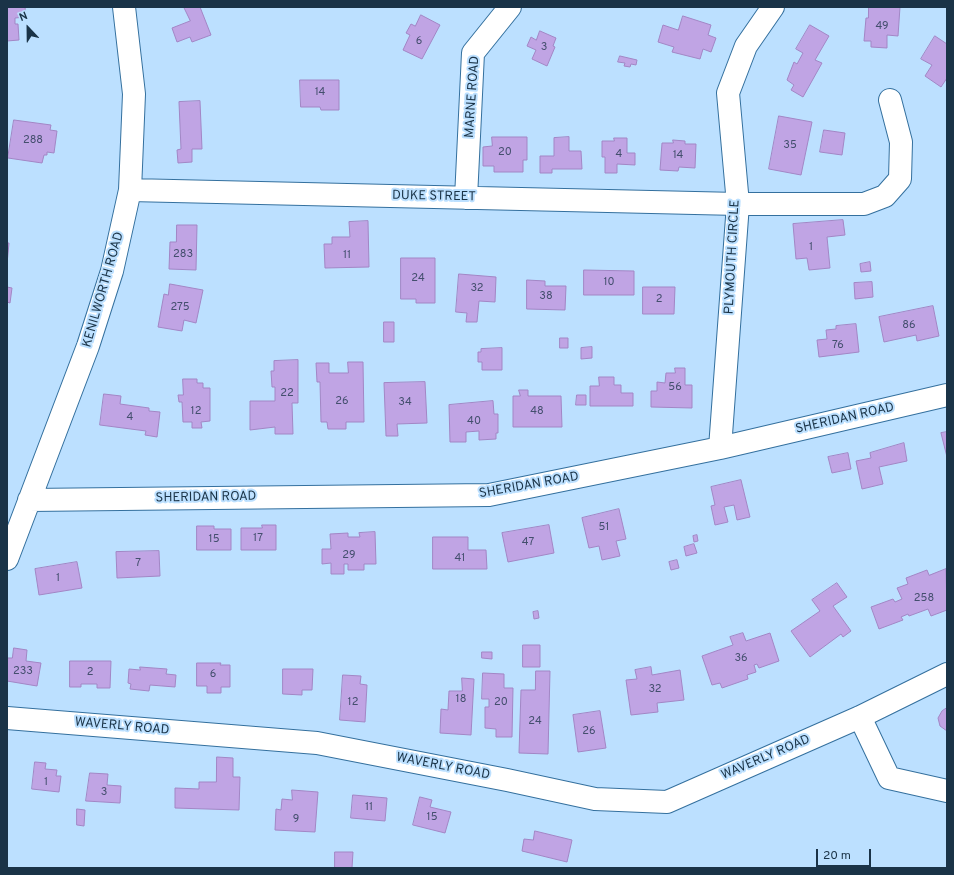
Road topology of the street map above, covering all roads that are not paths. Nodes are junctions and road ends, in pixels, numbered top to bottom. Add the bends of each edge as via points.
1 (124, 7) edge
2 (510, 7) edge
3 (773, 7) edge
4 (890, 100) dead end
5 (130, 190) junction
6 (466, 198) junction
7 (738, 204) junction
8 (947, 395) edge
9 (720, 448) junction
10 (29, 500) junction
11 (7, 560) edge
12 (947, 674) edge
13 (860, 717) junction
14 (7, 718) edge
15 (947, 791) edge

1 - 5 street, KENILWORTH ROAD via 134,94
2 - 6 street, MARNE ROAD via 473,53
3 - 7 street, PLYMOUTH CIRCLE via 746,46 728,93
4 - 7 street, DUKE STREET via 901,142 900,179 885,196 864,204
5 - 6 street, DUKE STREET
5 - 10 street, KENILWORTH ROAD via 112,271 88,346
6 - 7 street, DUKE STREET
7 - 9 street, PLYMOUTH CIRCLE
8 - 9 street, SHERIDAN ROAD
9 - 10 street, SHERIDAN ROAD via 490,495
10 - 11 street, KENILWORTH ROAD
12 - 13 street, WAVERLY ROAD
13 - 14 street, WAVERLY ROAD via 667,802 595,799 317,743
13 - 15 street via 889,778

